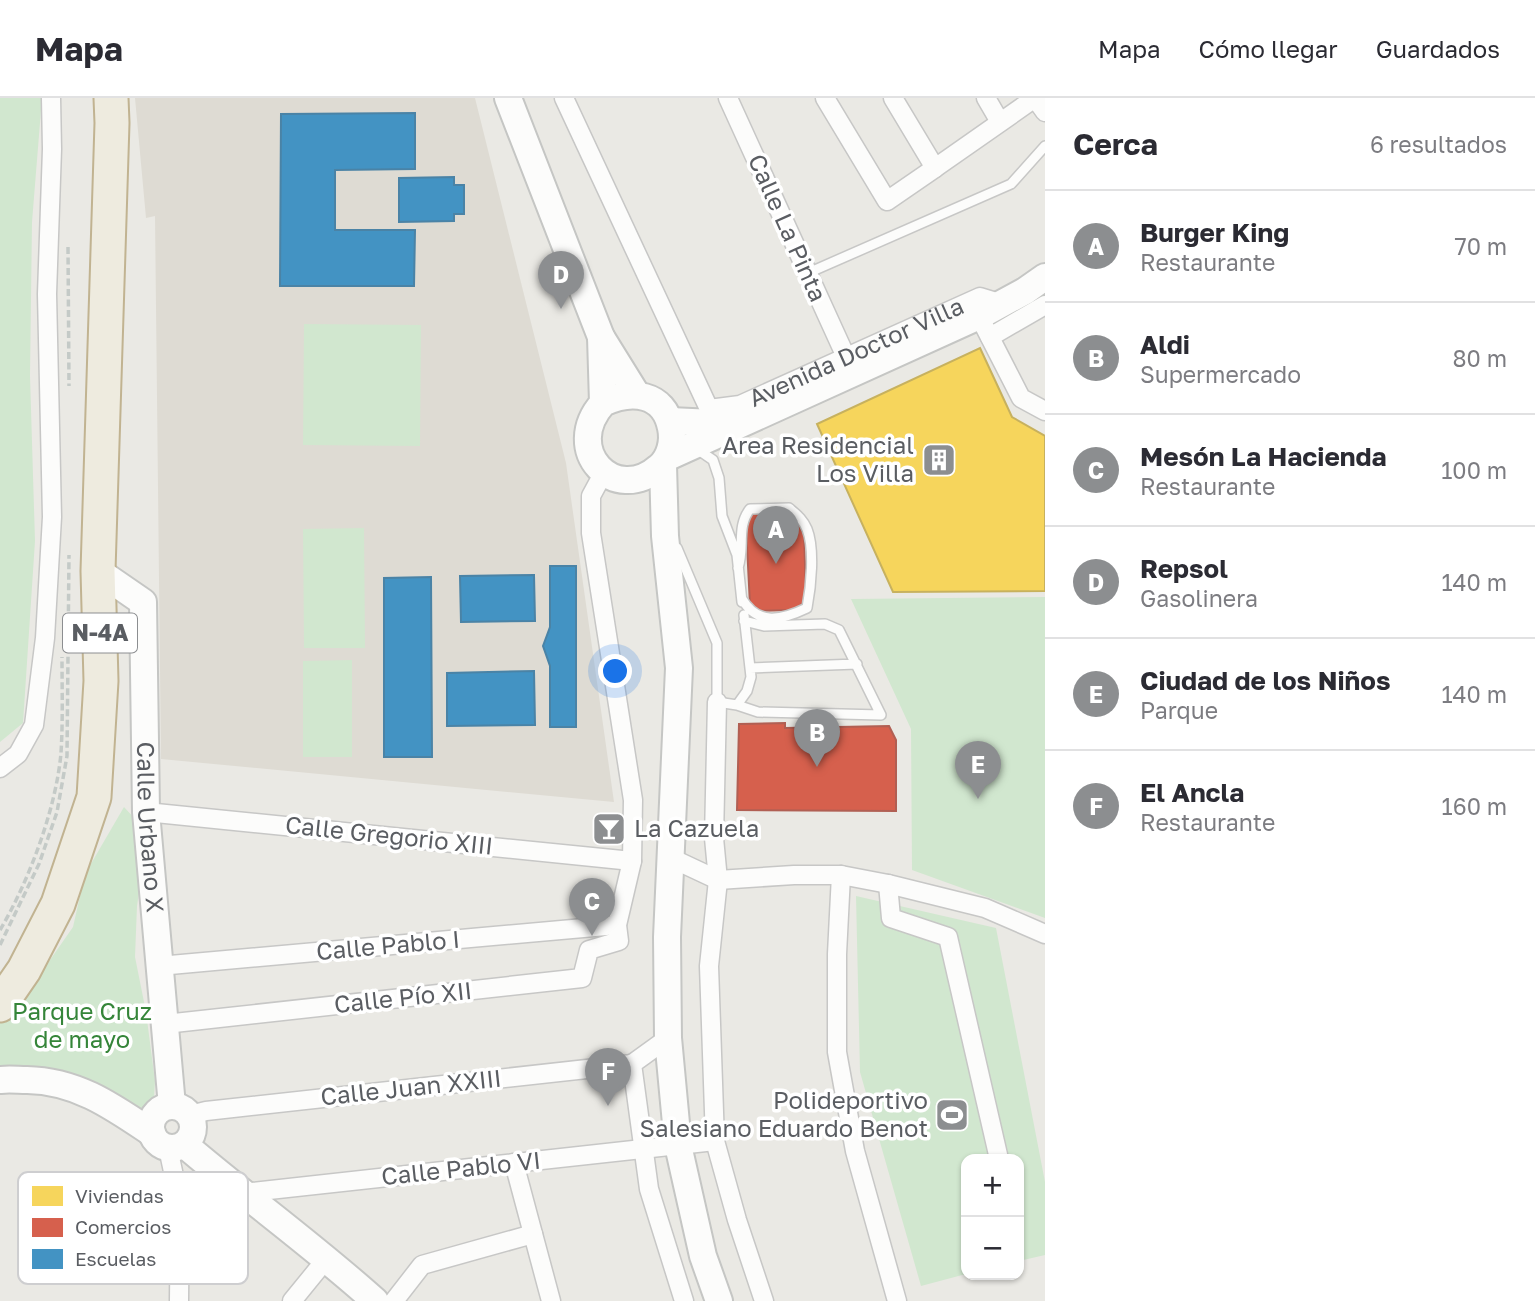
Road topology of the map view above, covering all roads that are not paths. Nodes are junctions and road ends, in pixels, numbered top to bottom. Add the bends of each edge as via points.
1 (51, 98) edge
2 (93, 98) edge
3 (111, 98) edge
4 (508, 98) edge
5 (729, 98) edge
6 (825, 98) edge
7 (893, 98) edge
8 (986, 98) edge
9 (1035, 98) edge
10 (570, 100) edge
11 (1045, 112) edge
12 (1000, 122) junction
13 (1045, 146) edge
14 (935, 167) junction
15 (107, 239) junction
16 (808, 273) junction
17 (1045, 277) edge
18 (1003, 304) junction
19 (1045, 305) edge
20 (984, 326) junction
21 (601, 337) junction
22 (846, 357) junction
23 (637, 395) junction
24 (603, 403) junction
25 (1045, 411) edge
26 (713, 416) junction
27 (670, 421) junction
28 (743, 425) junction
29 (693, 446) junction
30 (665, 461) junction
31 (604, 472) junction
32 (633, 481) junction
33 (665, 527) junction
34 (738, 568) junction
35 (98, 571) junction
36 (741, 598) junction
37 (744, 621) junction
38 (857, 664) junction
39 (750, 668) junction
40 (717, 702) junction
41 (737, 705) junction
42 (0, 768) edge
43 (146, 812) junction
44 (671, 858) junction
45 (632, 861) junction
46 (841, 875) junction
47 (718, 880) junction
48 (888, 884) junction
49 (618, 933) junction
50 (1045, 934) edge
51 (159, 966) junction
52 (0, 1005) edge
53 (165, 1024) junction
54 (668, 1038) junction
55 (632, 1064) junction
56 (0, 1080) edge
57 (181, 1110) junction
58 (715, 1140) junction
59 (168, 1142) junction
60 (678, 1145) junction
61 (642, 1149) junction
62 (998, 1154) edge
63 (514, 1163) junction
64 (174, 1172) edge
65 (212, 1172) edge
66 (248, 1192) edge
67 (248, 1197) edge
68 (533, 1234) junction
69 (327, 1258) junction
70 (292, 1301) edge
71 (375, 1301) edge
72 (394, 1301) edge
73 (551, 1301) edge
74 (684, 1301) edge
75 (719, 1301) edge
76 (764, 1301) edge
77 (897, 1301) edge

1 - 42 street via 47,294 52,506 45,638 34,725 18,754
2 - 15 highway, N-4A
3 - 15 highway, N-4A
4 - 21 main road
5 - 16 street, Calle La Pinta
6 - 14 street via 887,201
7 - 14 street
8 - 12 street
9 - 11 street
9 - 12 street
10 - 26 street
12 - 14 street
13 - 16 lane via 1011,184
15 - 35 highway, N-4A
16 - 22 street, Calle La Pinta
17 - 18 main road, Avenida Doctor Villa
18 - 20 main road, Avenida Doctor Villa
18 - 22 street, Avenida Doctor Villa via 980,297
19 - 20 street, Avenida Doctor Villa
20 - 25 street via 1021,398
20 - 28 main road, Avenida Doctor Villa
21 - 23 main road
21 - 24 main road
22 - 26 street, Avenida Doctor Villa
23 - 24 main road via 620,395
23 - 27 main road via 657,404
24 - 31 main road via 593,414 587,433 594,462
26 - 27 main road
26 - 28 main road
27 - 30 main road via 673,436
28 - 29 main road, Avenida Doctor Villa
29 - 30 main road, Avenida Doctor Villa
29 - 34 lane via 713,460 722,516
30 - 32 main road via 649,476
30 - 33 main road
31 - 32 main road
31 - 45 street via 590,496 591,533 634,800
32 - 33 main road
33 - 40 lane via 717,643
33 - 44 main road via 679,668
34 - 36 lane
34 - 36 lane via 743,553 740,530 750,509 789,508 800,517 810,549 807,608 789,616 762,618 748,610
35 - 43 main road, Calle Urbano X via 143,602
35 - 52 highway, N-4A via 101,681 94,797 58,905
36 - 37 lane
37 - 38 lane via 764,626 825,624 839,630
37 - 39 lane
38 - 39 lane
38 - 41 lane via 881,715 758,712
39 - 41 lane via 747,691
40 - 41 lane
40 - 47 street via 714,838
43 - 45 street, Calle Gregorio XIII
43 - 51 main road, Calle Urbano X
44 - 47 street
44 - 54 main road
45 - 49 street
46 - 47 street
46 - 48 street
46 - 77 street via 837,1052 855,1152
47 - 58 street via 709,966
48 - 50 street via 985,908
48 - 62 street via 891,918 948,937
49 - 51 street, Calle Pablo I
49 - 53 street, Calle Pío XII via 589,950 582,978
51 - 53 main road, Calle Urbano X
53 - 57 main road, Calle Urbano X
54 - 55 street
54 - 60 main road
55 - 57 street, Calle Juan XXIII via 206,1111
55 - 61 street
56 - 59 main road via 39,1080 77,1088
57 - 59 main road, Calle Urbano X via 193,1132
57 - 59 main road via 160,1109 153,1118
58 - 60 street, Calle Pablo VI
58 - 76 street
59 - 64 street
59 - 65 main road
60 - 61 street, Calle Pablo VI
60 - 75 main road via 703,1256
61 - 63 street, Calle Pablo VI
61 - 74 street via 649,1189
63 - 66 street, Calle Pablo VI
63 - 68 street
67 - 69 main road
68 - 72 street via 422,1265
68 - 73 street
69 - 70 street
69 - 71 main road

